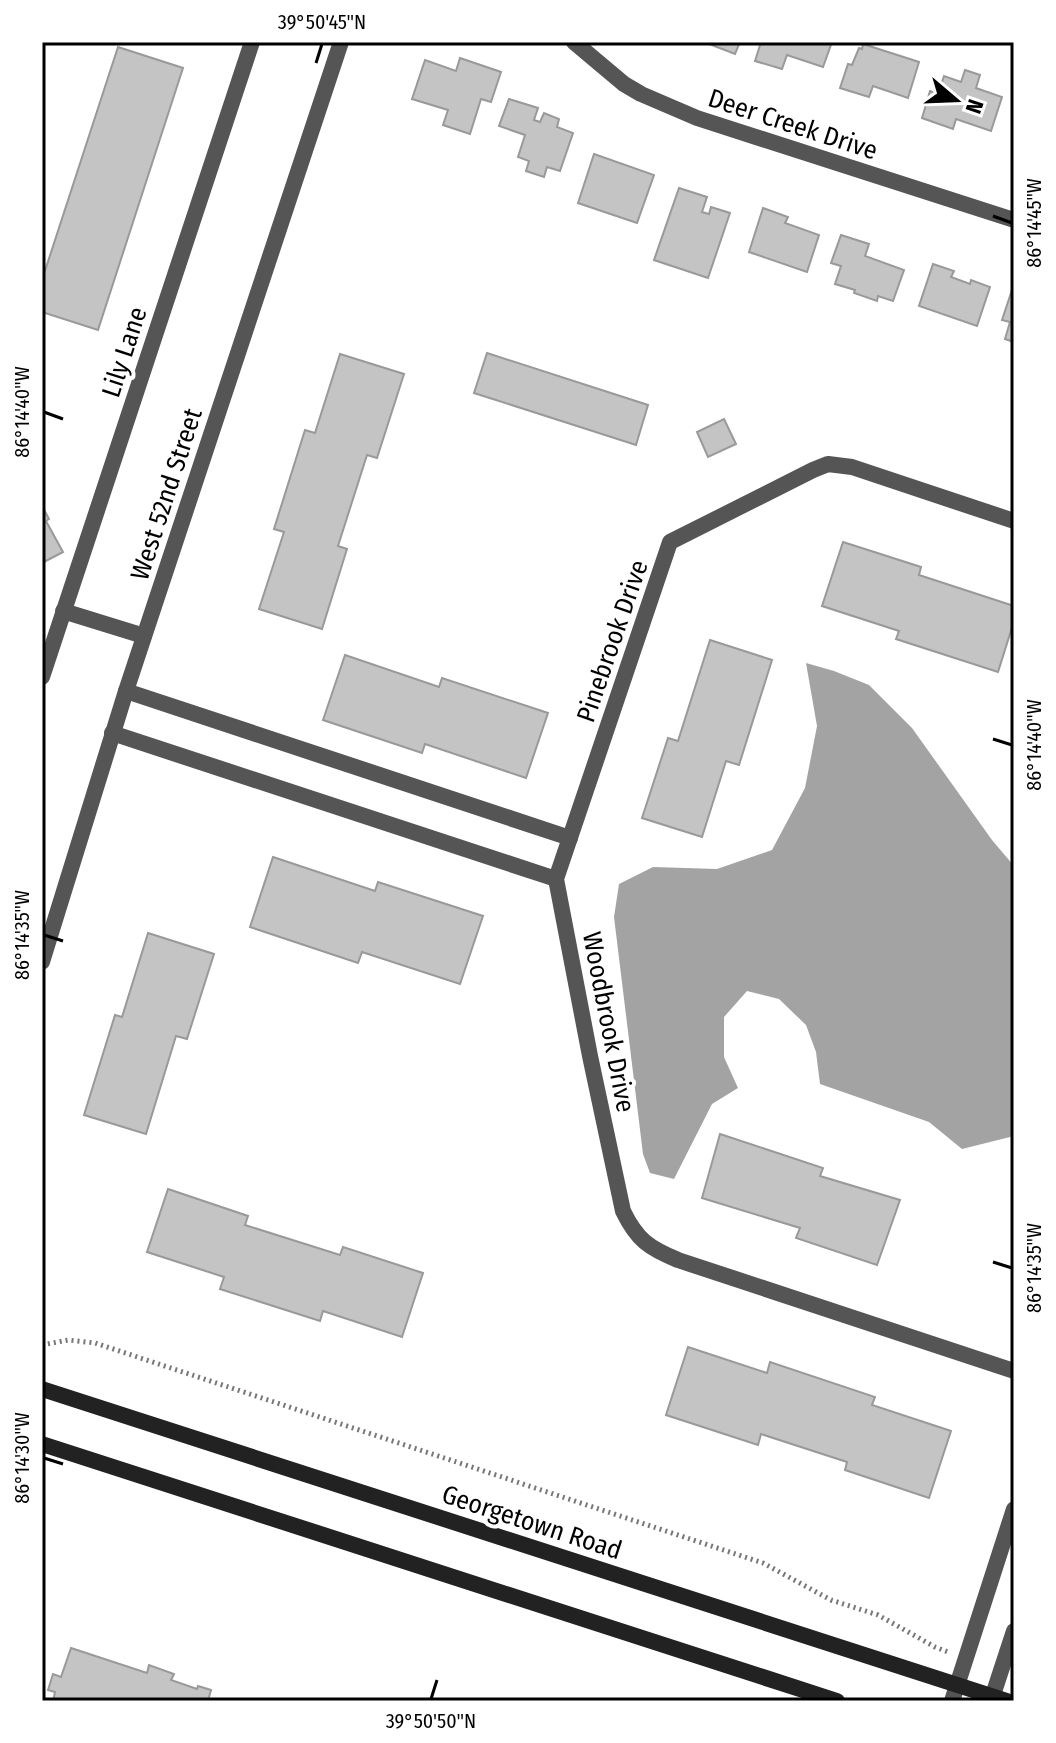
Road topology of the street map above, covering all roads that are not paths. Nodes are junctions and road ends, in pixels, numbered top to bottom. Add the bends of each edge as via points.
1 (252, 42) edge
2 (341, 42) edge
3 (574, 42) edge
4 (595, 49) edge
5 (1014, 220) edge
6 (1014, 521) edge
7 (63, 611) junction
8 (144, 636) junction
9 (42, 677) edge
10 (126, 691) junction
11 (112, 733) junction
12 (570, 838) junction
13 (556, 879) junction
14 (42, 962) edge
15 (1014, 1371) edge
16 (42, 1389) edge
17 (42, 1444) edge
18 (1014, 1509) edge
19 (1014, 1631) edge
20 (955, 1693) edge
21 (997, 1699) edge
22 (837, 1701) edge

1 - 7 street, Lily Lane
2 - 8 street, West 52nd Street
3 - 4 street, Deer Creek Drive
4 - 5 street, Deer Creek Drive via 624,84 663,105
6 - 12 street, Pinebrook Drive via 852,467 828,464 670,542
7 - 8 street
7 - 9 street, Lily Lane
8 - 10 street, West 52nd Street
10 - 11 street, West 52nd Street
10 - 12 street
11 - 13 street
11 - 14 street, West 52nd Street
12 - 13 street, Pinebrook Drive
13 - 15 street, Woodbrook Drive via 623,1211 645,1244 678,1260
16 - 20 main road, Georgetown Road
17 - 22 main road
18 - 20 street
19 - 21 street
20 - 21 main road, Georgetown Road

